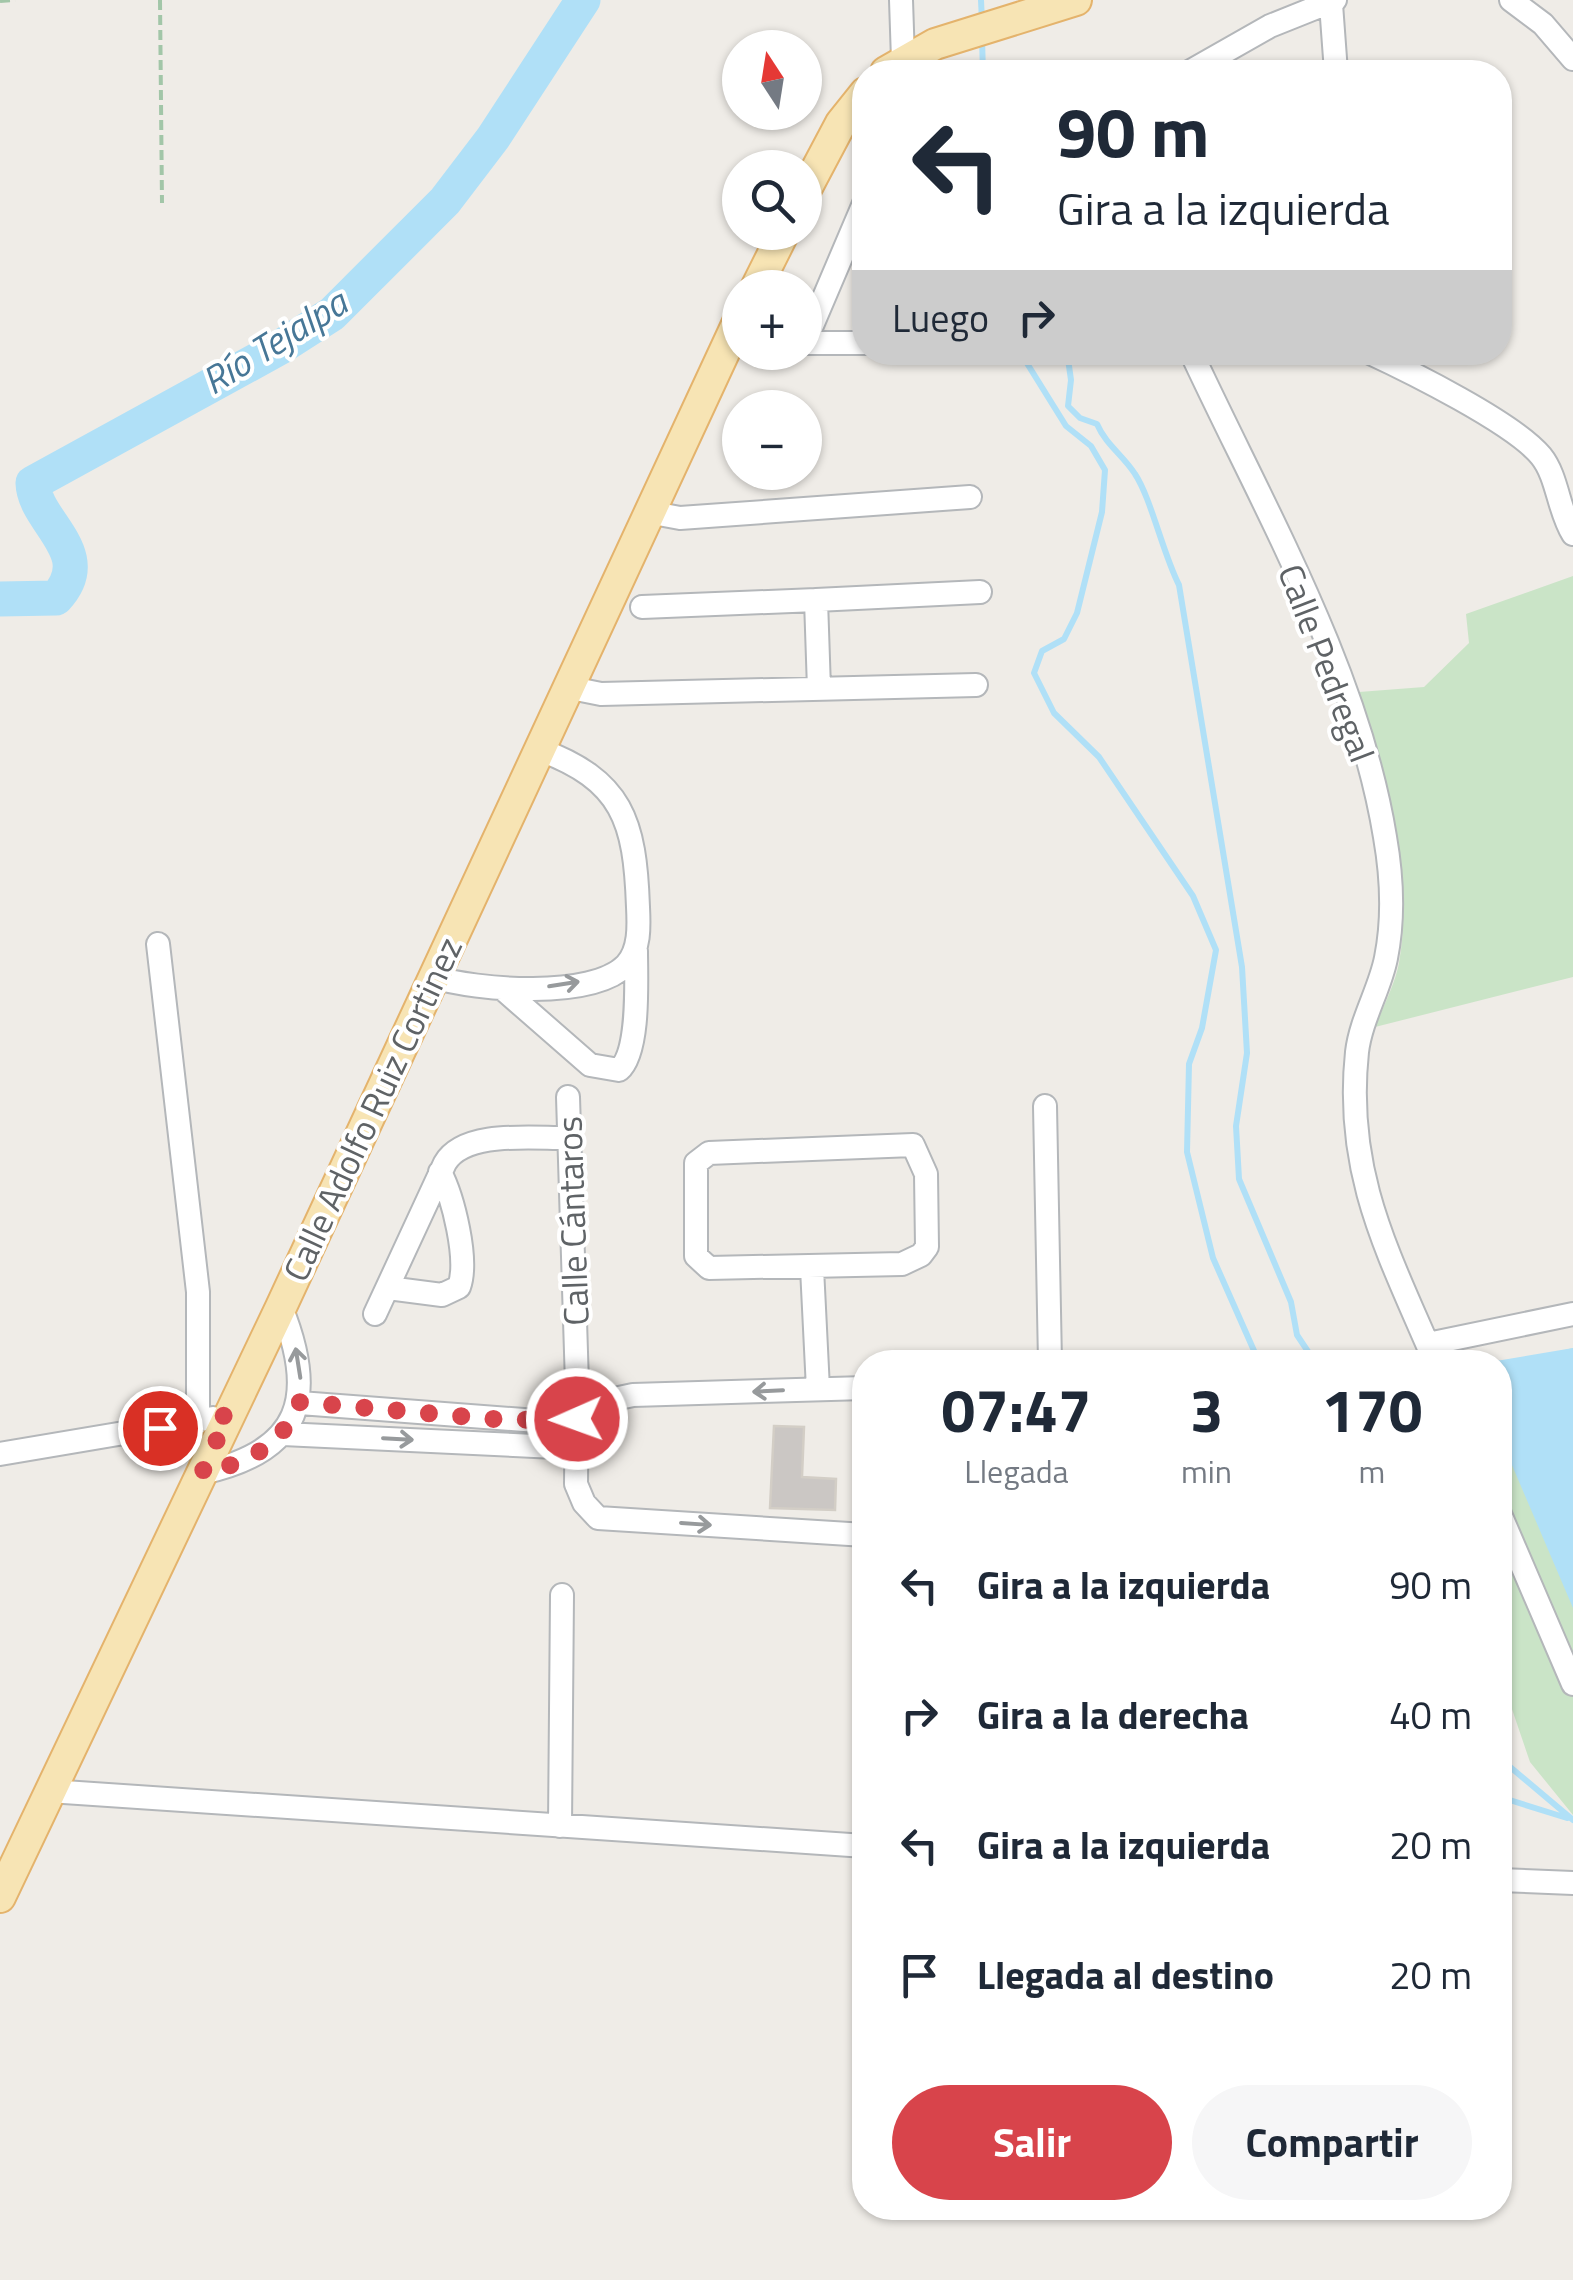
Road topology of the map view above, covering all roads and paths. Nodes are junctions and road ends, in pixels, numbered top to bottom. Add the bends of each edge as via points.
1 (15, 0) edge
2 (160, 0) edge
3 (901, 0) edge
4 (1076, 0) edge
5 (1511, 0) edge
6 (0, 1) edge
7 (1333, 2) edge
8 (1573, 59) edge
9 (896, 60) edge
10 (906, 60) edge
11 (1210, 60) edge
12 (1335, 60) edge
13 (852, 109) edge
14 (822, 158) edge
15 (162, 204) dead end
16 (852, 232) edge
17 (822, 303) edge
18 (822, 343) edge
19 (852, 343) edge
20 (722, 365) edge
21 (1197, 365) edge
22 (1393, 365) edge
23 (970, 497) dead end
24 (653, 514) junction
25 (1573, 534) edge
26 (980, 592) dead end
27 (816, 600) junction
28 (642, 606) dead end
29 (976, 685) dead end
30 (566, 686) junction
31 (820, 688) junction
32 (538, 749) junction
33 (158, 944) dead end
34 (636, 952) junction
35 (432, 978) junction
36 (503, 988) junction
37 (568, 1097) dead end
38 (1044, 1106) dead end
39 (571, 1138) junction
40 (440, 1172) junction
41 (812, 1268) junction
42 (388, 1288) junction
43 (281, 1306) junction
44 (376, 1314) dead end
45 (1573, 1314) edge
46 (1050, 1350) edge
47 (1430, 1350) edge
48 (1446, 1350) edge
49 (852, 1388) edge
50 (818, 1389) junction
51 (300, 1402) junction
52 (228, 1415) junction
53 (577, 1419) junction
54 (198, 1422) junction
55 (283, 1434) junction
56 (576, 1448) junction
57 (0, 1454) edge
58 (202, 1473) junction
59 (852, 1535) edge
60 (1512, 1542) edge
61 (562, 1595) dead end
62 (1573, 1684) edge
63 (49, 1790) junction
64 (560, 1826) junction
65 (852, 1845) edge
66 (1512, 1880) edge
67 (1573, 1883) edge
68 (0, 1898) edge

1 - 6 path
2 - 15 path
3 - 9 street
4 - 10 main road via 935,44
5 - 8 street
7 - 11 street via 1270,26
7 - 12 street
13 - 14 main road
16 - 17 street
18 - 19 street
20 - 24 main road, Calle Adolfo Ruiz Cortinez
21 - 47 street, Calle Pedregal via 1344,686 1368,764 1393,906 1386,959 1358,1046 1353,1109 1363,1186
22 - 25 street via 1530,445 1548,466
23 - 24 street via 680,518
24 - 30 main road, Calle Adolfo Ruiz Cortinez
26 - 27 street
27 - 28 street
27 - 31 street
29 - 31 street
30 - 31 street via 601,694
30 - 32 main road, Calle Adolfo Ruiz Cortinez
32 - 34 street via 598,779 626,818 636,850
32 - 35 main road, Calle Adolfo Ruiz Cortinez
33 - 54 street via 198,1292
36 -> 34 street via 603,978
34 - 36 street via 634,1016 619,1070 580,1058
35 - 36 street
35 - 43 main road, Calle Adolfo Ruiz Cortinez
37 - 39 street, Calle Cántaros
38 - 46 street
39 - 40 street via 456,1148
39 - 53 street, Calle Cántaros
40 - 42 street
40 - 42 street via 457,1226 459,1286 442,1295
41 - 41 street via 902,1264 921,1255 927,1246 926,1174 913,1146 718,1152 696,1163 694,1245 700,1264
41 - 50 street
42 - 44 street
51 -> 43 street via 298,1356
43 - 52 main road, Calle Adolfo Ruiz Cortinez
45 - 48 street
49 - 50 street
50 -> 53 street via 633,1394 604,1401
51 - 53 street via 505,1420
51 - 55 street
52 - 54 street
52 - 58 main road, Calle Adolfo Ruiz Cortinez
53 - 56 street, Calle Cántaros
54 - 57 street
55 -> 56 street
55 - 58 street via 256,1456
56 -> 59 street, Calle Cántaros via 576,1484 598,1518
58 - 63 main road, Calle Adolfo Ruiz Cortinez
60 - 62 street
61 - 64 street
63 - 64 street
63 - 68 main road, Calle Adolfo Ruiz Cortinez
64 - 65 street
66 - 67 street

